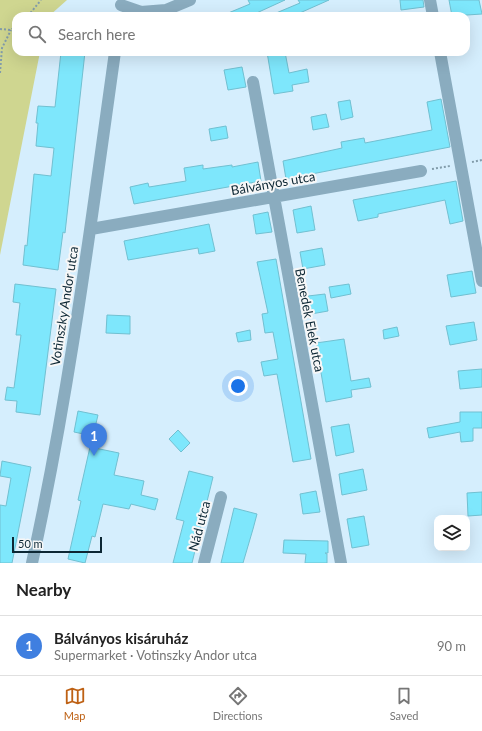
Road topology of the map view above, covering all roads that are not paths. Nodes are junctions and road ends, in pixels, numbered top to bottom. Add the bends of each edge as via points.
1 (190, 0) edge
2 (430, 0) edge
3 (120, 7) edge
4 (432, 12) edge
5 (113, 56) edge
6 (441, 56) edge
7 (253, 82) dead end
8 (421, 171) road end
9 (273, 198) junction
10 (91, 229) junction
11 (482, 281) edge
12 (221, 497) dead end
13 (32, 563) edge
14 (204, 563) edge
15 (341, 563) edge

1 - 3 street via 166,10 141,12
2 - 4 street
5 - 10 street, Votinszky Andor utca
6 - 11 street
7 - 9 street, Benedek Elek utca
8 - 9 street, Bálványos utca
9 - 10 street, Bálványos utca
9 - 15 street, Benedek Elek utca
10 - 13 street, Votinszky Andor utca via 48,489
12 - 14 street, Nád utca

